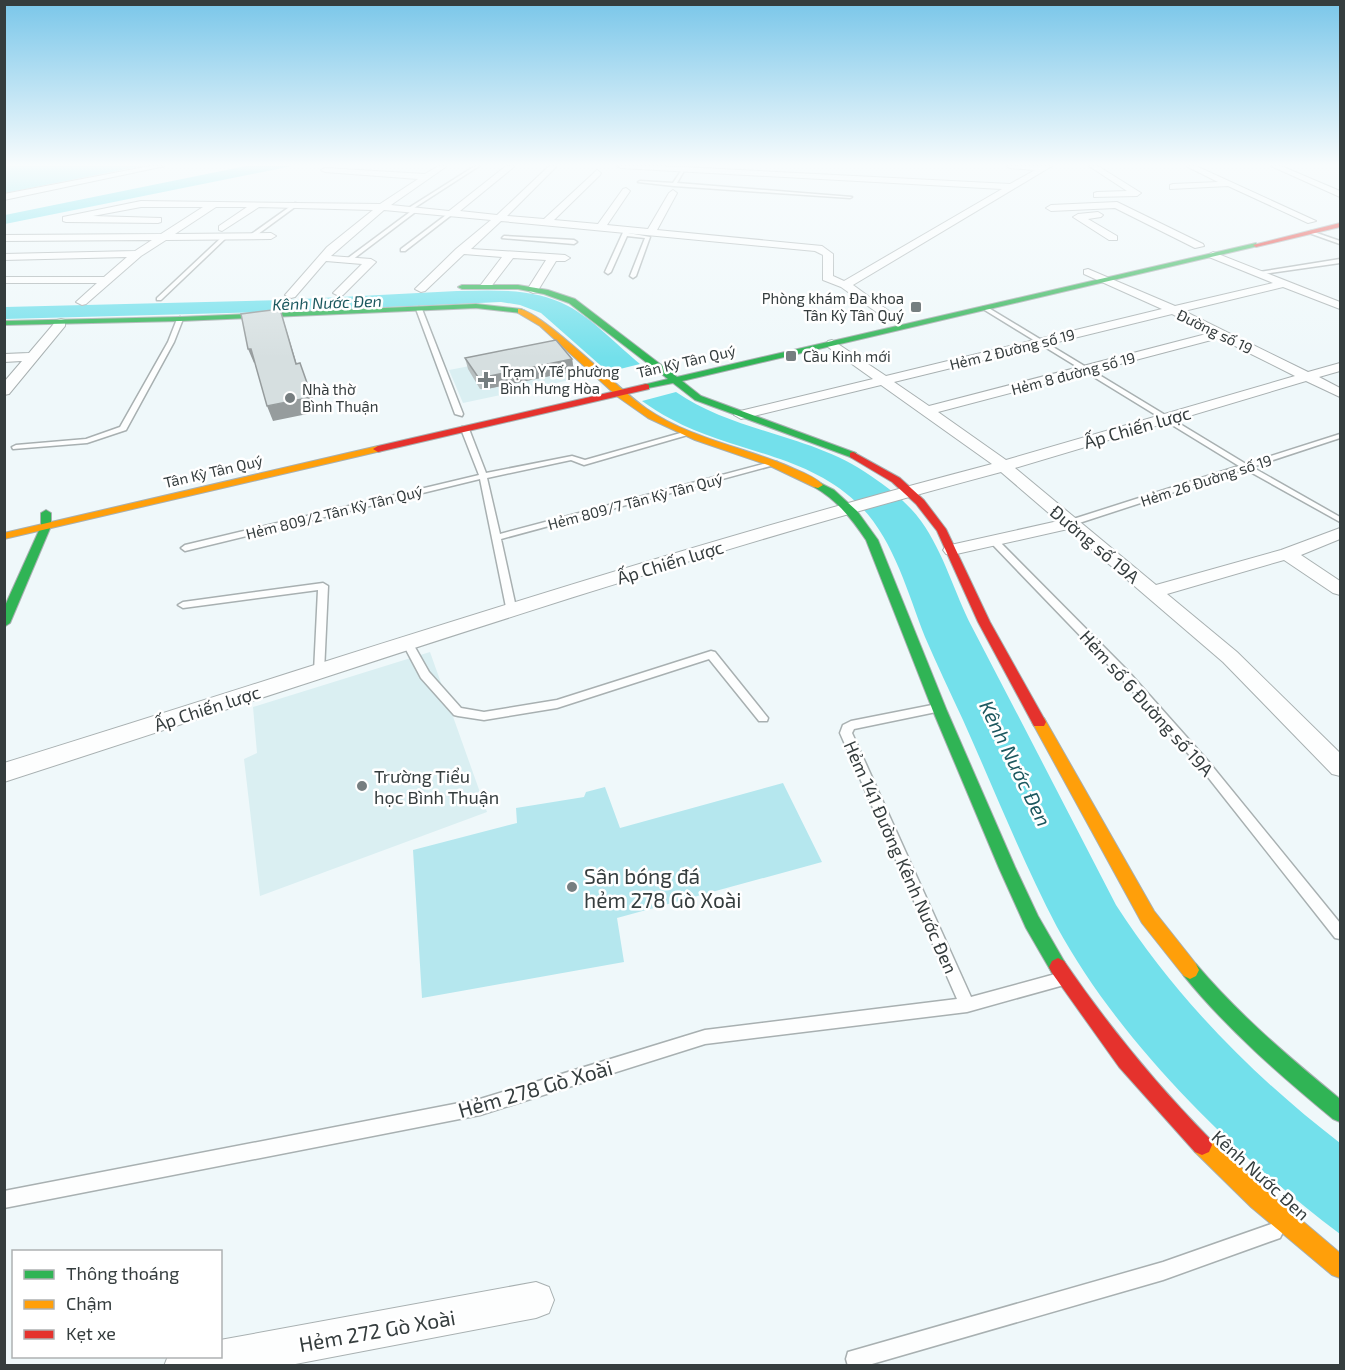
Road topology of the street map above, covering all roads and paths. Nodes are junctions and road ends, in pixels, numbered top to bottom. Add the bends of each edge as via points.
1 (172, 230) edge
2 (227, 230) edge
3 (261, 230) edge
4 (355, 230) edge
5 (387, 230) edge
6 (430, 230) edge
7 (485, 230) edge
8 (545, 230) edge
9 (621, 230) edge
10 (938, 230) edge
11 (1100, 230) edge
12 (1166, 230) edge
13 (1289, 230) edge
14 (1298, 230) edge
15 (1318, 230) edge
16 (626, 231) junction
17 (652, 231) joint
18 (223, 233) junction
19 (252, 236) junction
20 (272, 236) dead end
21 (25, 237) junction
22 (160, 237) junction
23 (504, 237) dead end
24 (4, 238) edge
25 (1113, 238) dead end
26 (538, 240) junction
27 (574, 242) dead end
28 (1341, 243) edge
29 (1199, 246) junction
30 (403, 250) dead end
31 (4, 251) edge
32 (460, 251) junction
33 (137, 254) junction
34 (510, 255) junction
35 (1213, 255) junction
36 (4, 256) edge
37 (525, 256) junction
38 (323, 258) junction
39 (350, 259) junction
40 (1341, 261) edge
41 (608, 272) dead end
42 (1088, 272) junction
43 (1256, 273) junction
44 (633, 276) dead end
45 (4, 280) edge
46 (108, 280) junction
47 (1106, 280) junction
48 (1282, 284) junction
49 (845, 285) junction
50 (486, 286) junction
51 (415, 289) joint
52 (533, 290) junction
53 (363, 292) dead end
54 (334, 293) joint
55 (308, 294) dead end
56 (285, 295) joint
57 (183, 299) dead end
58 (153, 300) joint
59 (77, 302) joint
60 (101, 302) dead end
61 (1341, 306) edge
62 (985, 308) junction
63 (420, 309) junction
64 (1173, 310) junction
65 (889, 317) junction
66 (180, 319) junction
67 (4, 323) edge
68 (61, 323) junction
69 (1220, 334) junction
70 (1040, 343) junction
71 (832, 344) junction
72 (763, 345) dead end
73 (34, 357) junction
74 (4, 358) edge
75 (683, 363) dead end
76 (1341, 367) edge
77 (660, 369) junction
78 (1087, 370) junction
79 (639, 373) dead end
80 (1308, 377) junction
81 (612, 379) junction
82 (674, 380) junction
83 (884, 381) junction
84 (584, 386) dead end
85 (4, 391) edge
86 (621, 393) junction
87 (1341, 393) edge
88 (926, 411) junction
89 (459, 414) dead end
90 (741, 415) junction
91 (1169, 418) junction
92 (465, 429) junction
93 (687, 434) junction
94 (1341, 436) edge
95 (16, 447) dead end
96 (774, 464) junction
97 (1004, 466) junction
98 (1248, 468) junction
99 (483, 476) junction
100 (903, 492) junction
101 (47, 507) dead end
102 (853, 507) junction
103 (1341, 520) edge
104 (1070, 523) junction
105 (46, 526) junction
106 (1341, 533) edge
107 (4, 536) edge
108 (496, 538) junction
109 (994, 541) junction
110 (185, 548) dead end
111 (952, 550) junction
112 (1287, 554) junction
113 (1341, 589) edge
114 (1152, 592) junction
115 (183, 604) dead end
116 (512, 612) junction
117 (4, 623) edge
118 (408, 644) junction
119 (319, 672) junction
120 (937, 708) junction
121 (763, 718) dead end
122 (1341, 767) edge
123 (4, 773) edge
124 (1341, 933) edge
125 (1065, 978) junction
126 (967, 1005) junction
127 (1341, 1112) edge
128 (4, 1200) edge
129 (1289, 1226) junction
130 (1341, 1267) edge
131 (536, 1300) dead end
132 (221, 1358) edge
133 (222, 1358) edge
134 (855, 1359) dead end
135 (183, 1365) edge

1 - 22 street
2 - 18 street
3 - 19 lane
4 - 38 street
5 - 39 lane
6 - 30 lane
7 - 32 street
8 - 26 street
9 - 16 street
10 - 49 street
11 - 25 street
12 - 29 street
13 - 29 street, Tân Kỳ Tân Quý
14 - 35 street, Tân Kỳ Tân Quý
15 - 28 lane
16 - 17 street
16 - 41 lane
16 - 44 lane via 648,237
17 - 49 street via 710,232 818,248 828,254 826,278
18 - 19 street
18 - 22 street
18 - 58 lane
19 - 20 street
21 - 22 street
21 - 24 street
21 - 31 street
22 - 33 street
23 - 26 lane
26 - 27 lane
26 - 37 street
29 - 42 street, Tân Kỳ Tân Quý
32 - 34 street
32 - 51 street
33 - 36 street
33 - 46 street
34 - 37 street
34 - 50 street
35 - 43 street
35 - 47 street, Tân Kỳ Tân Quý
37 - 52 street via 559,258
38 - 39 street
38 - 56 street
39 - 54 street via 371,262
40 - 43 lane
42 - 47 street, Đường số 19
42 - 65 street, Tân Kỳ Tân Quý
43 - 48 street
45 - 46 street
46 - 59 street
47 - 62 street, Tân Kỳ Tân Quý
47 - 64 street, Đường số 19
48 - 61 street
48 - 64 street, Hẻm 2 Đường số 19
49 - 65 street
50 - 51 street
50 - 52 street
52 - 77 street via 563,297 580,306
53 - 54 street
55 - 56 street
57 - 58 street
59 - 60 street
62 - 70 lane
62 - 71 street, Tân Kỳ Tân Quý
63 - 66 street, Kênh Nước Đen
63 - 81 street, Kênh Nước Đen via 487,306 525,313
63 - 89 lane
64 - 69 street, Đường số 19
64 - 70 street, Hẻm 2 Đường số 19
65 - 72 street, Tân Kỳ Tân Quý
66 - 68 street, Kênh Nước Đen
66 - 95 lane via 123,428 87,441
67 - 68 street, Kênh Nước Đen
68 - 73 street
69 - 78 street, Hẻm 8 đường số 19
69 - 80 street, Đường số 19
70 - 78 lane
70 - 83 street, Hẻm 2 Đường số 19
71 - 82 street, Tân Kỳ Tân Quý
71 - 83 street, Đường số 19A
73 - 74 street
73 - 85 street
75 - 77 street, Tân Kỳ Tân Quý
76 - 80 street, Ấp Chiến lược
77 - 79 street, Tân Kỳ Tân Quý
77 - 82 street
78 - 88 street, Hẻm 8 đường số 19
78 - 91 lane
80 - 87 street, Đường số 19
80 - 91 street, Ấp Chiến lược
81 - 84 street
81 - 86 street, Kênh Nước Đen
82 - 86 street, Tân Kỳ Tân Quý
82 - 90 street via 698,398
83 - 88 street, Đường số 19A
83 - 90 street, Hẻm 2 Đường số 19
86 - 92 street, Tân Kỳ Tân Quý
86 - 93 street, Kênh Nước Đen via 650,416
88 - 97 street, Đường số 19A
90 - 100 street via 845,450 882,471
91 - 97 street, Ấp Chiến lược
91 - 98 lane
92 - 99 lane
92 - 105 street, Tân Kỳ Tân Quý
93 - 96 street, Kênh Nước Đen
93 - 99 lane, Hẻm 809/2 Tân Kỳ Tân Quý via 584,463 572,458
94 - 98 lane, Hẻm 26 Đường số 19
96 - 102 street, Kênh Nước Đen
96 - 108 lane, Hẻm 809/7 Tân Kỳ Tân Quý
97 - 100 street, Ấp Chiến lược
97 - 104 street, Đường số 19A
98 - 103 lane
98 - 104 lane, Hẻm 26 Đường số 19
99 - 108 lane
99 - 110 lane, Hẻm 809/2 Tân Kỳ Tân Quý
100 - 102 street, Ấp Chiến lược
100 - 111 street via 935,520
101 - 105 street
102 - 116 street, Ấp Chiến lược
102 - 120 street, Kênh Nước Đen via 872,540
104 - 109 street
104 - 114 street, Đường số 19A
105 - 107 street, Tân Kỳ Tân Quý
105 - 117 street
106 - 112 street
108 - 116 lane
109 - 111 street
109 - 124 lane, Hẻm số 6 Đường số 19A via 1123,673 1204,764
111 - 127 street via 984,622 1148,917 1236,1021
112 - 113 street
112 - 114 street
114 - 122 street, Đường số 19A via 1230,657
115 - 119 lane via 323,586
116 - 118 street, Ấp Chiến lược
118 - 119 street, Ấp Chiến lược
118 - 121 lane via 425,675 458,712 484,716 557,704 711,655
119 - 123 street, Ấp Chiến lược
120 - 125 street, Kênh Nước Đen via 1037,931
120 - 126 lane, Hẻm 141 Đường Kênh Nước Đen via 851,725 846,733
125 - 126 lane, Hẻm 278 Gò Xoài
125 - 129 street, Kênh Nước Đen via 1166,1107 1205,1150
126 - 128 lane, Hẻm 278 Gò Xoài via 705,1037 480,1107
129 - 130 street, Kênh Nước Đen
129 - 134 lane via 1163,1271
131 - 133 street, Hẻm 272 Gò Xoài
132 - 135 street, Hẻm 272 Gò Xoài

